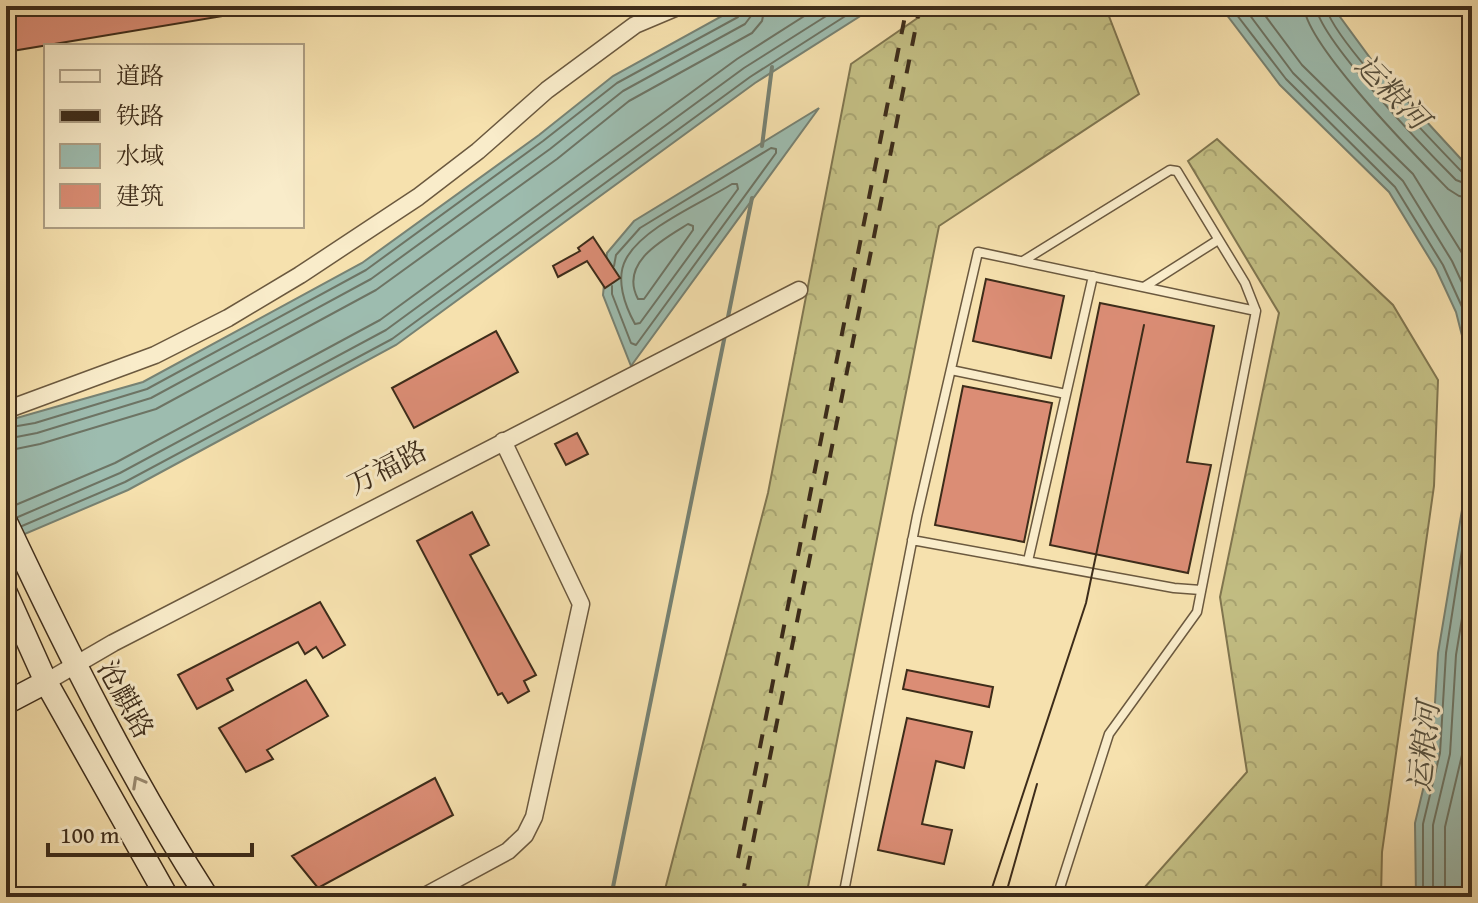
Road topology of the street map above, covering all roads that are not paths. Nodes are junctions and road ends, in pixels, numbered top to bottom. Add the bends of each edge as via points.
1 (680, 6) edge
2 (1218, 240) junction
3 (1023, 261) junction
4 (1093, 276) junction
5 (1144, 287) junction
6 (799, 290) dead end
7 (1256, 311) junction
8 (951, 370) junction
9 (1066, 394) junction
10 (13, 407) edge
11 (503, 441) junction
12 (6, 522) edge
13 (912, 540) junction
14 (1028, 561) junction
15 (1201, 590) junction
16 (6, 593) edge
17 (74, 666) junction
18 (46, 682) junction
19 (6, 703) edge
20 (167, 897) edge
21 (207, 897) edge
22 (423, 897) edge
23 (843, 897) edge
24 (1057, 897) edge

1 - 10 street via 635,25 418,197 300,275 155,355
2 - 3 lane via 1177,171 1170,170
2 - 5 lane
2 - 7 lane
3 - 4 lane
3 - 8 lane via 978,252
4 - 5 lane
4 - 9 lane
5 - 7 lane
6 - 11 street, 万福路
7 - 15 lane
8 - 9 lane
8 - 13 lane
9 - 14 lane
11 - 17 street, 万福路
11 - 22 street via 581,604 534,817 525,835 508,851
12 - 17 main road, 沧麒路
13 - 14 lane
13 - 23 lane
14 - 15 lane
15 - 24 lane via 1197,612 1109,734
16 - 18 main road
17 - 18 street, 万福路
21 -> 17 main road, 沧麒路
18 - 19 main road, 万福路
18 - 20 main road

